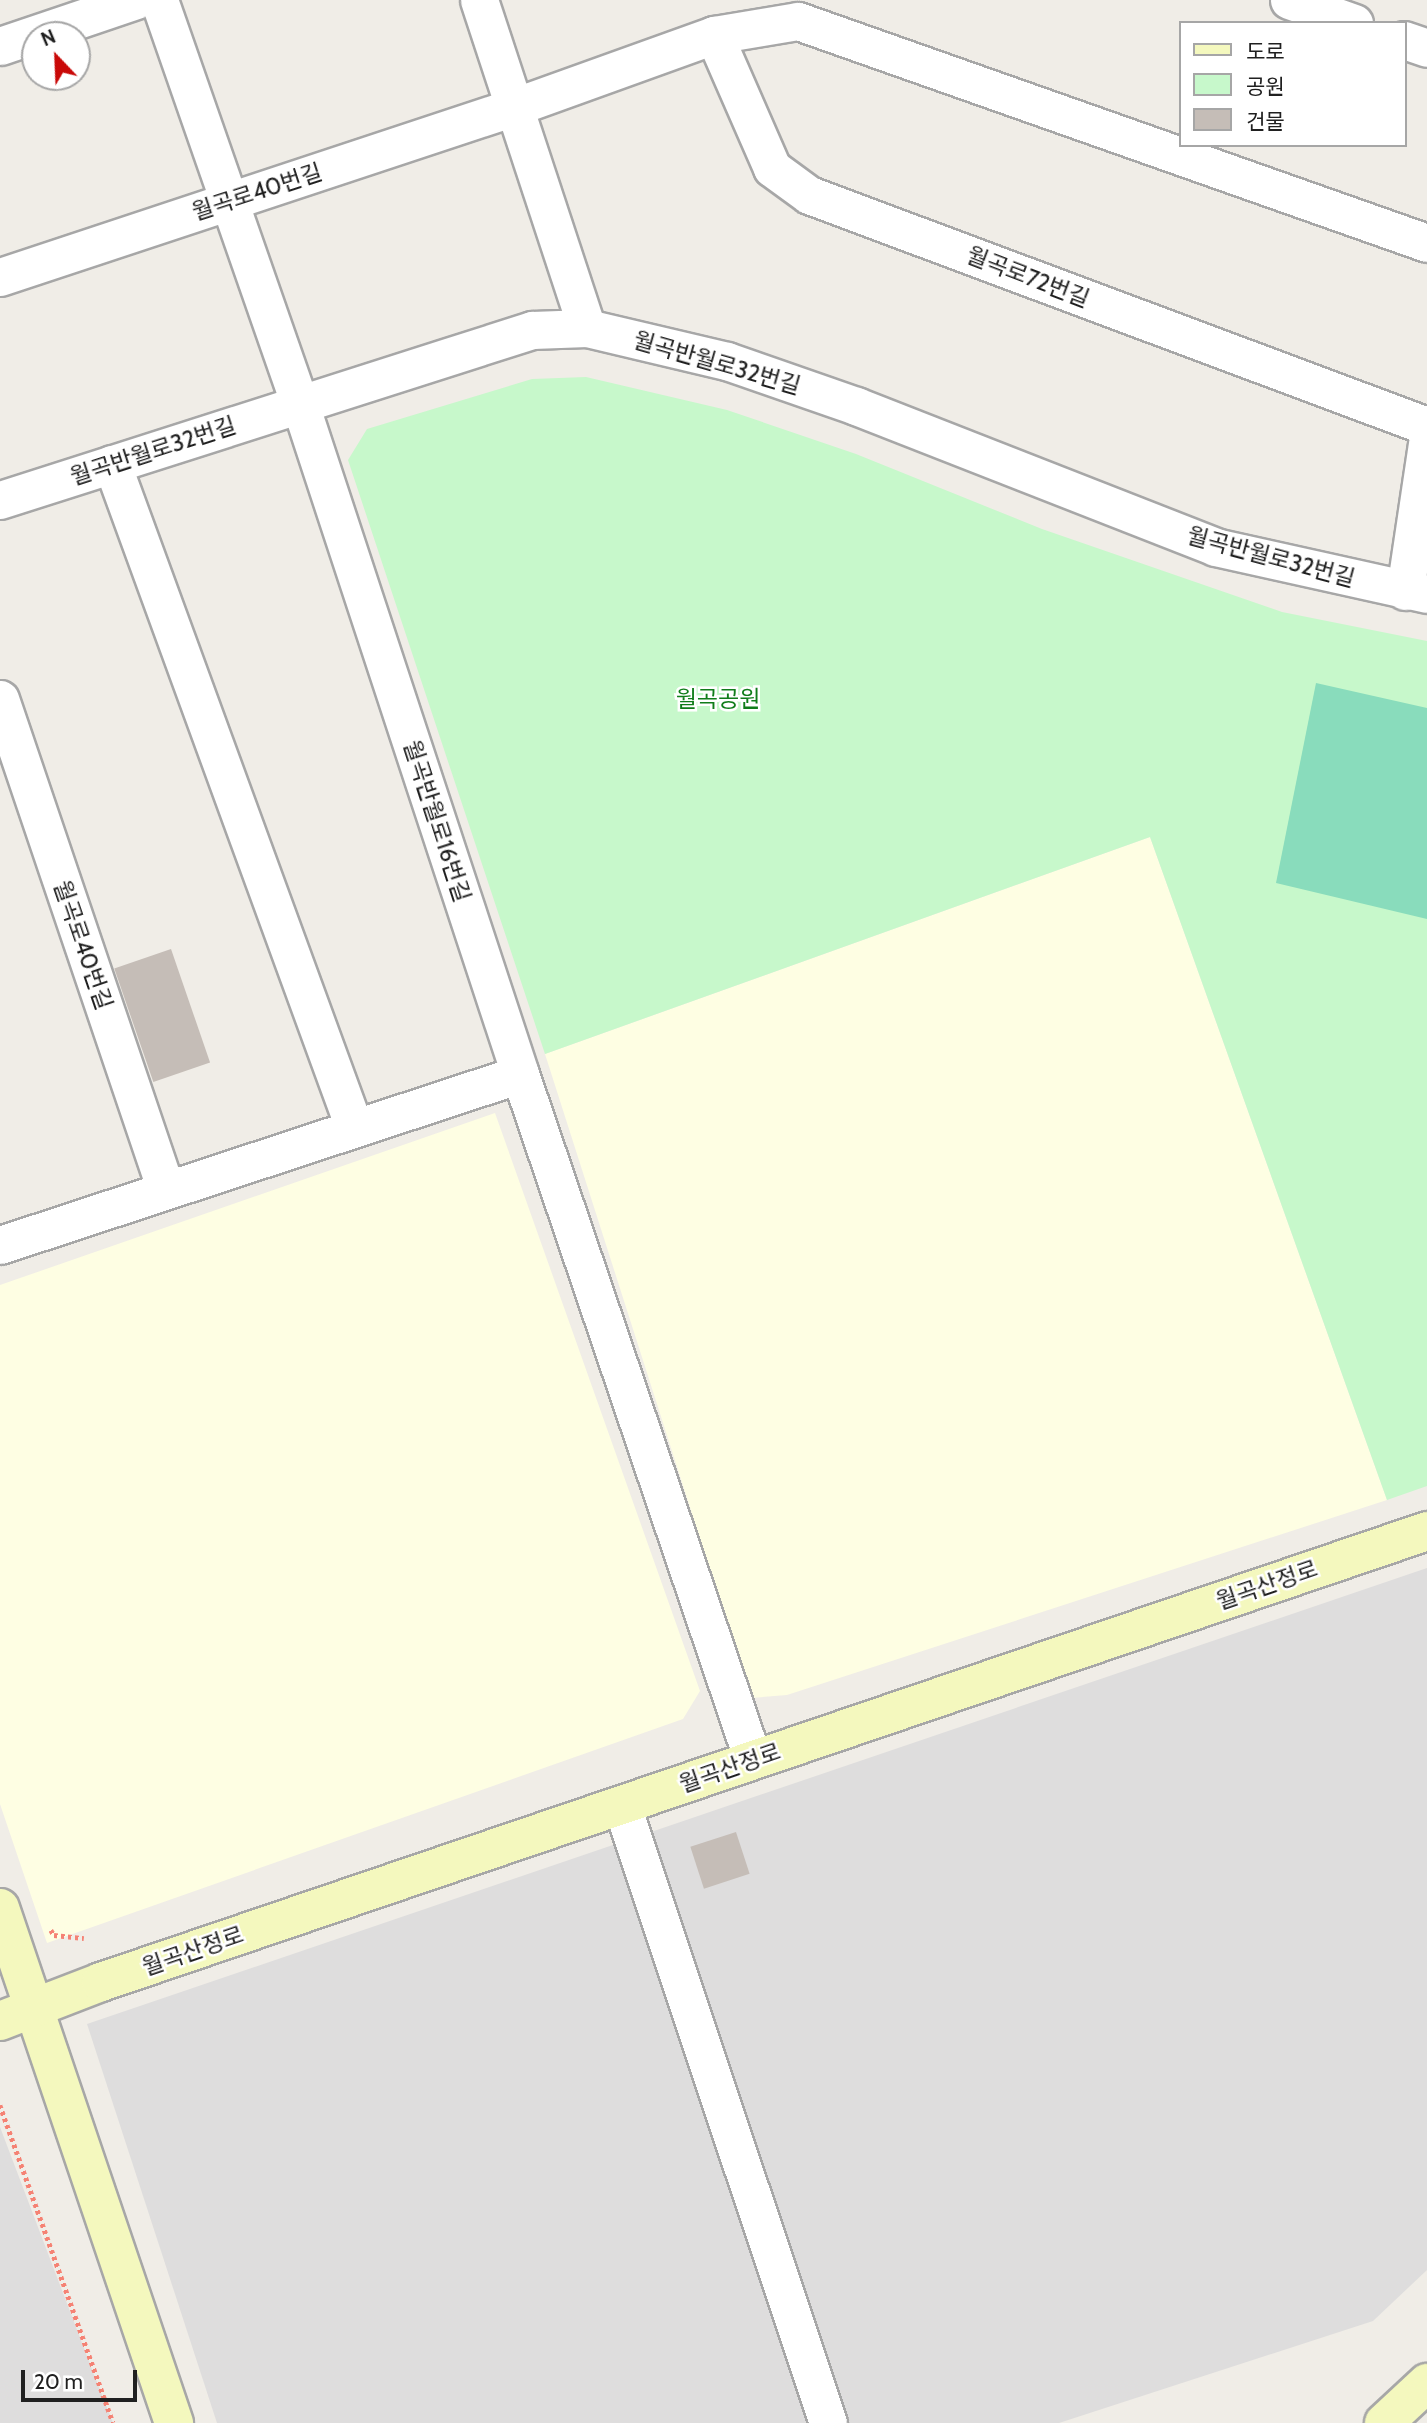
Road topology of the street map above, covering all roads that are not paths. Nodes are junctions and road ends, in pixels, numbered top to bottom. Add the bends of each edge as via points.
1 (136, 0) edge
2 (159, 0) edge
3 (478, 0) edge
4 (1289, 0) edge
5 (1348, 21) edge
6 (714, 35) junction
7 (1406, 41) edge
8 (0, 46) edge
9 (1427, 48) edge
10 (514, 107) junction
11 (227, 202) junction
12 (1427, 243) edge
13 (0, 277) edge
14 (587, 328) junction
15 (300, 404) junction
16 (1427, 426) edge
17 (1427, 444) edge
18 (112, 464) junction
19 (0, 500) edge
20 (1416, 593) edge
21 (0, 699) edge
22 (520, 1074) junction
23 (354, 1127) junction
24 (166, 1190) junction
25 (0, 1245) edge
26 (1427, 1531) edge
27 (753, 1760) junction
28 (622, 1806) junction
29 (0, 1908) edge
30 (17, 2013) edge
31 (1427, 2383) edge
32 (174, 2423) edge
33 (828, 2423) edge
34 (1384, 2423) edge

1 - 8 street
2 - 11 street, 월곡반월로16번길
3 - 10 street
4 - 5 street
6 - 10 street
6 - 12 street via 798,21
6 - 16 street, 월곡로72번길 via 772,167 809,195
7 - 9 street
10 - 11 street, 월곡로40번길
10 - 14 street
11 - 13 street, 월곡로40번길
11 - 15 street, 월곡반월로16번길
14 - 15 street, 월곡반월로32번길 via 532,330
14 - 20 street, 월곡반월로32번길 via 727,361 856,406 1215,547
15 - 18 street, 월곡반월로32번길
15 - 22 street, 월곡반월로16번길
17 - 20 street
18 - 19 street, 월곡반월로32번길
18 - 23 street
21 - 24 street, 월곡로40번길
22 - 23 street
22 - 27 street, 월곡반월로16번길
23 - 24 street
24 - 25 street
26 - 27 street, 월곡산정로
27 - 28 street, 월곡산정로
28 - 30 street, 월곡산정로
28 - 33 street
29 - 30 street
30 - 32 street
31 - 34 street

